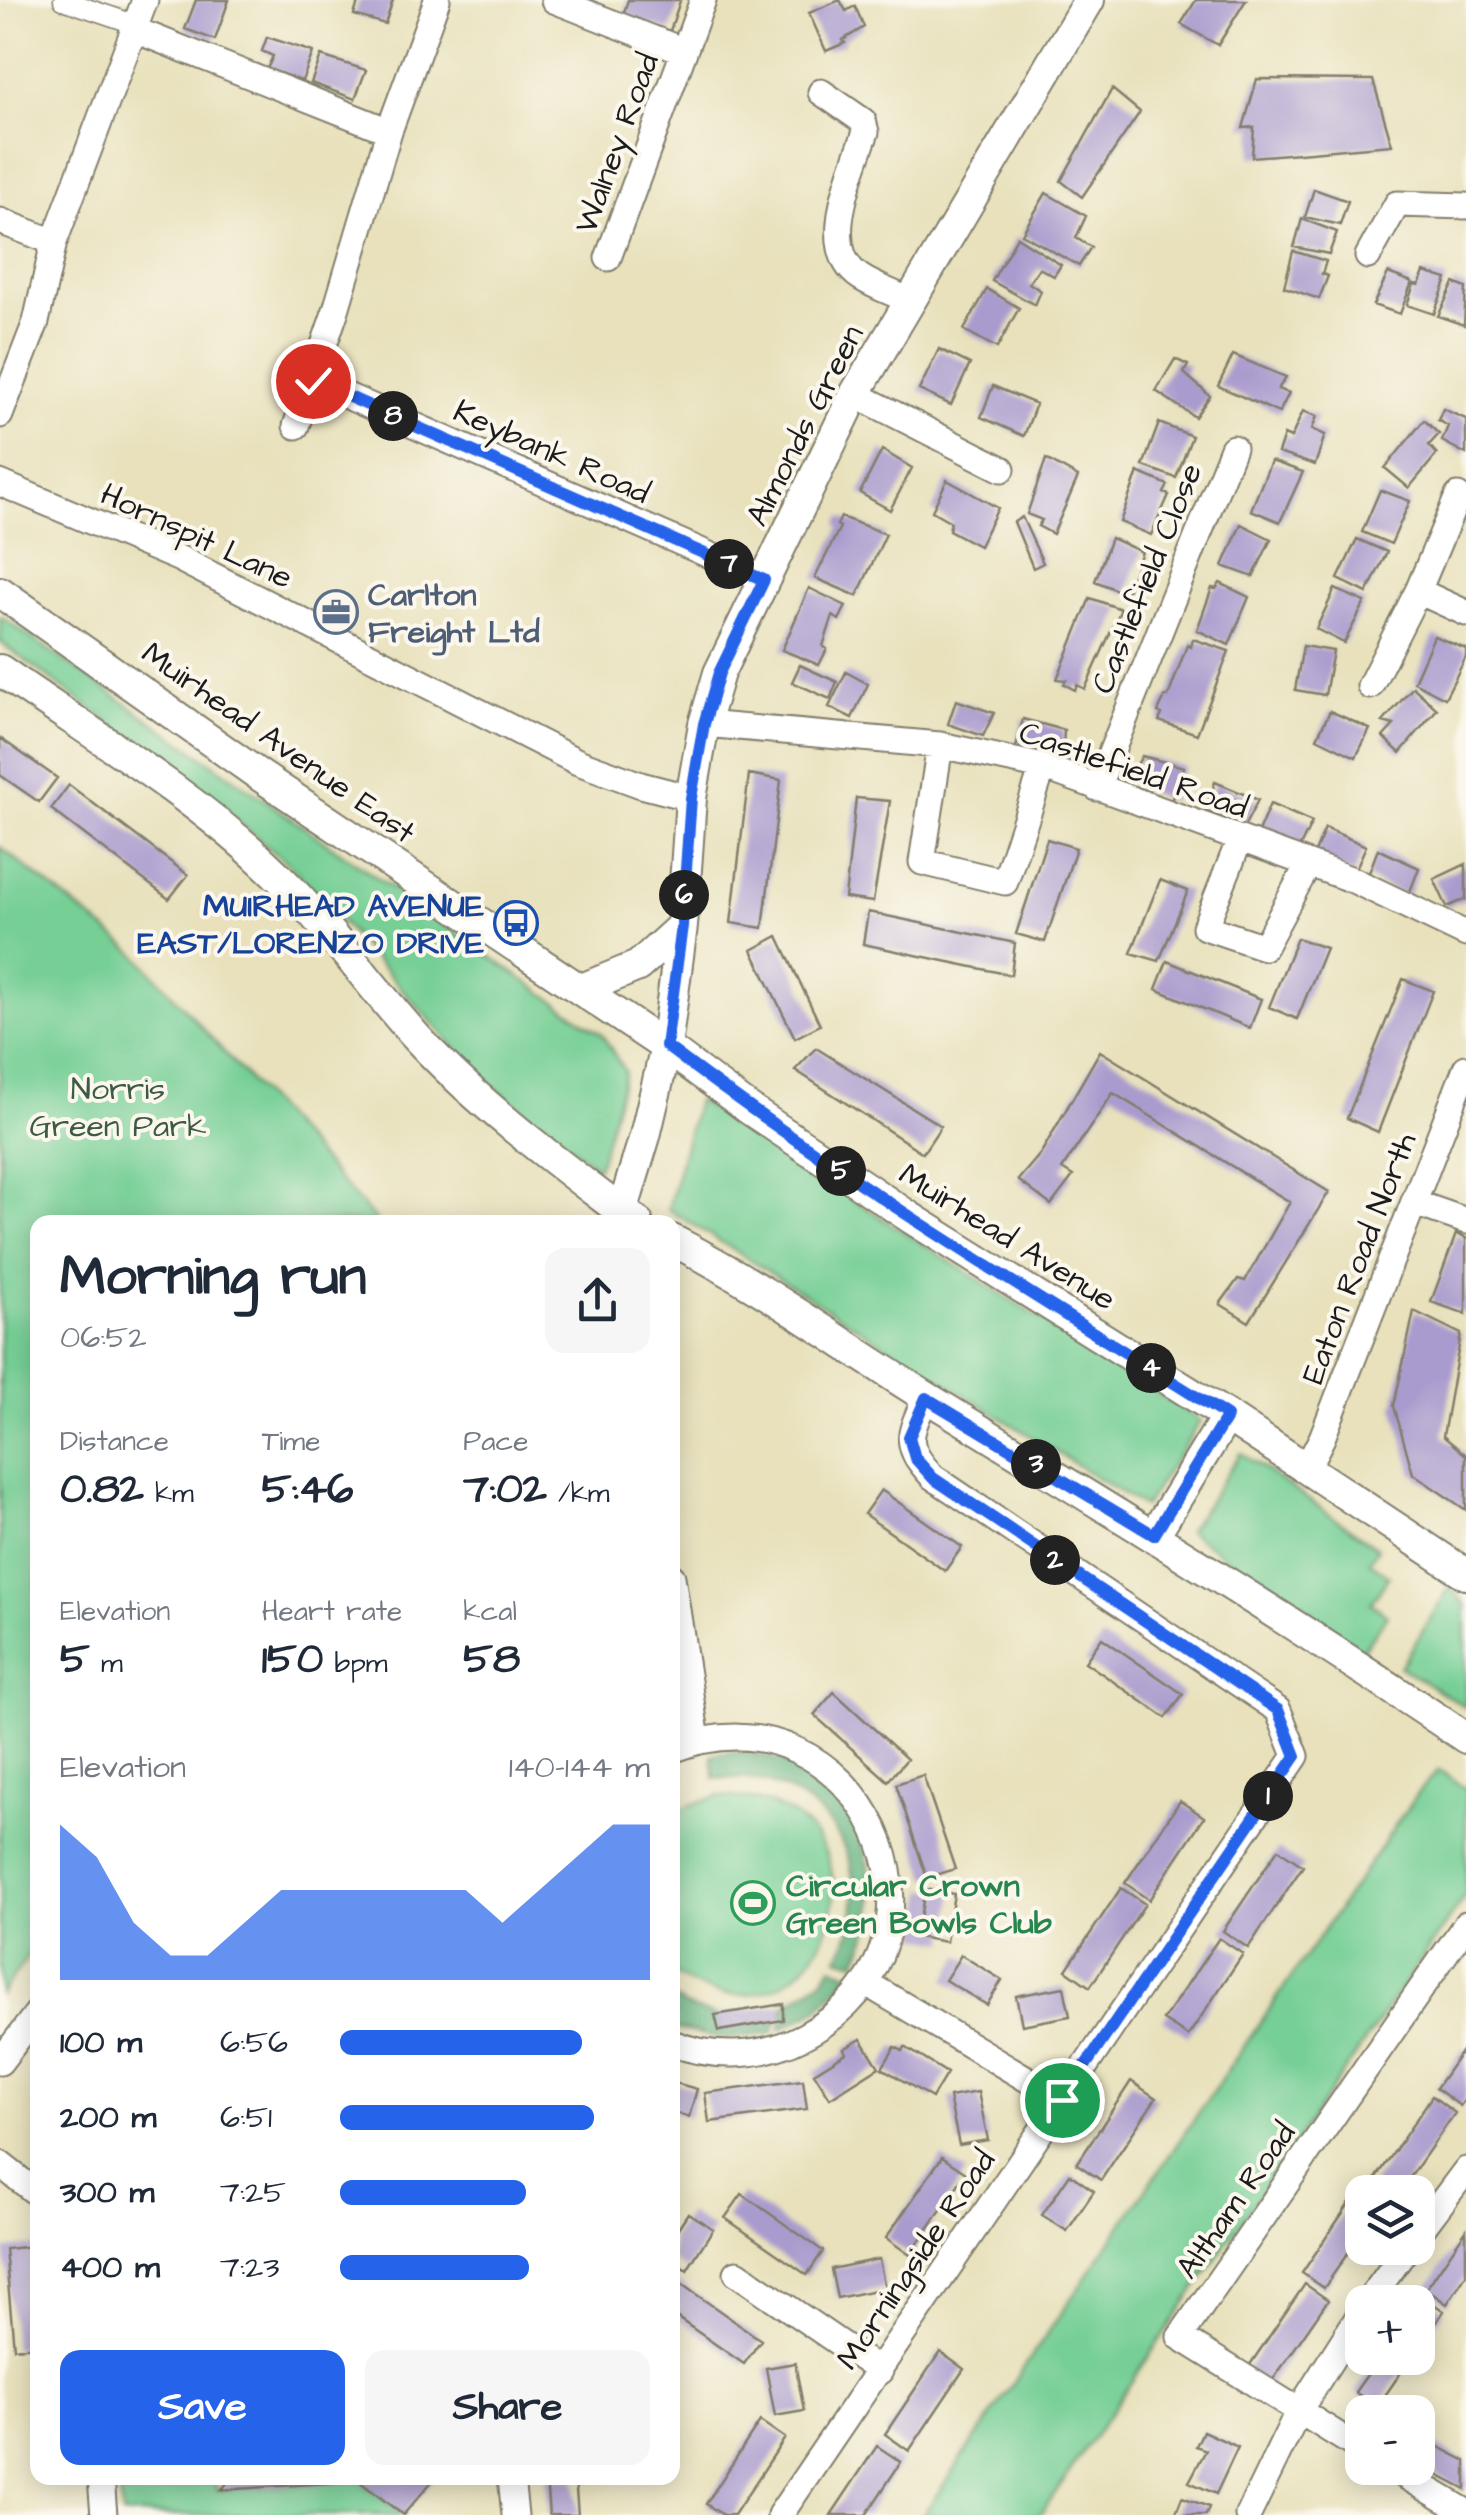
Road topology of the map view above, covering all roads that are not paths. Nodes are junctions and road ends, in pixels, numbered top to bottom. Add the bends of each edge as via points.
1 (64, 0) edge
2 (437, 0) edge
3 (554, 0) edge
4 (703, 0) edge
5 (1089, 0) edge
6 (139, 18) edge
7 (684, 51) junction
8 (821, 92) dead end
9 (388, 131) junction
10 (1466, 206) edge
11 (0, 221) edge
12 (54, 242) junction
13 (1368, 256) dead end
14 (608, 258) dead end
15 (910, 300) junction
16 (313, 381) junction
17 (855, 394) junction
18 (0, 415) edge
19 (296, 426) dead end
20 (1232, 448) dead end
21 (1002, 469) dead end
22 (0, 483) edge
23 (1458, 496) dead end
24 (764, 580) junction
25 (1418, 591) junction
26 (0, 592) edge
27 (1466, 613) edge
28 (0, 670) edge
29 (1370, 686) dead end
30 (704, 724) junction
31 (940, 745) junction
32 (1042, 767) junction
33 (1098, 788) junction
34 (691, 798) junction
35 (1240, 839) junction
36 (1308, 865) junction
37 (682, 926) junction
38 (1466, 934) edge
39 (520, 948) joint
40 (582, 990) junction
41 (666, 1046) junction
42 (1466, 1068) edge
43 (1415, 1202) junction
44 (621, 1215) edge
45 (627, 1215) edge
46 (1466, 1221) edge
47 (680, 1244) edge
48 (680, 1254) edge
49 (704, 1256) junction
50 (926, 1398) junction
51 (1227, 1416) junction
52 (1306, 1469) junction
53 (1154, 1535) junction
54 (1466, 1574) edge
55 (680, 1627) edge
56 (1466, 1738) edge
57 (698, 1740) junction
58 (680, 1747) edge
59 (1466, 1924) edge
60 (866, 1983) junction
61 (30, 2023) edge
62 (680, 2045) edge
63 (0, 2062) edge
64 (1062, 2100) junction
65 (0, 2164) edge
66 (1466, 2170) edge
67 (30, 2188) edge
68 (1435, 2211) edge
69 (737, 2273) dead end
70 (1345, 2337) edge
71 (880, 2371) junction
72 (1298, 2412) junction
73 (1345, 2440) edge
74 (102, 2485) edge
75 (513, 2485) edge
76 (1421, 2485) edge
77 (1466, 2512) edge
78 (104, 2515) edge
79 (515, 2515) edge
80 (780, 2515) edge
81 (1248, 2515) edge

1 - 6 street
2 - 9 street
3 - 7 street, Walney Road
4 - 7 street, Walney Road
5 - 15 street, Almonds Green
6 - 9 street
6 - 12 street
7 - 14 street, Walney Road
8 - 15 street via 864,122 866,132 840,222 842,255 859,277
9 - 16 street
10 - 13 street via 1398,204
11 - 12 street
12 - 18 street via 36,322
15 - 17 street, Almonds Green
16 - 19 street
16 - 24 street, Keybank Road
17 - 21 street
17 - 24 street, Almonds Green
20 - 33 street, Castlefield Close
22 - 34 street, Hornspit Lane via 180,559 578,762
23 - 25 street
24 - 30 street, Almonds Green via 719,673
25 - 27 street
25 - 29 street
26 - 39 street, Muirhead Avenue East
28 - 44 street via 199,809 263,862 470,1092
30 - 31 street, Castlefield Road
30 - 34 street, Almonds Green
31 - 32 street, Castlefield Road
31 - 32 street via 922,862 1005,882
32 - 33 street, Castlefield Road
33 - 35 street, Castlefield Road
34 - 37 street, Almonds Green
35 - 36 street, Castlefield Road
35 - 36 street via 1205,927 1264,947
36 - 38 street, Castlefield Road
37 - 40 street via 638,966
37 - 41 street, Almonds Green
39 - 40 street, Muirhead Avenue
40 - 41 street, Muirhead Avenue
41 - 45 street, Almonds Green
41 - 51 street, Muirhead Avenue via 912,1218
42 - 43 street, Eaton Road North
43 - 46 street
43 - 52 street, Eaton Road North
47 - 49 street
48 - 49 street
49 - 50 street
50 - 53 street
50 - 64 street, Morningside Road via 909,1437 915,1458 933,1478 1278,1710 1296,1756
51 - 52 street, Muirhead Avenue
51 - 53 street
52 - 54 street, Muirhead Avenue
53 - 56 street
55 - 57 street
57 - 58 street
57 - 60 street via 751,1737 802,1752 846,1784 877,1828 891,1880 888,1934
59 - 72 street, Altham Road via 1180,2338
60 - 62 street via 830,2022 782,2048 729,2056
60 - 64 street
61 - 63 street
64 - 71 street, Morningside Road
65 - 67 street
66 - 68 street
69 - 71 street
70 - 72 street
71 - 80 street, Morningside Road
72 - 73 street, Altham Road
72 - 81 street
74 - 78 street
75 - 79 street
76 - 77 street

